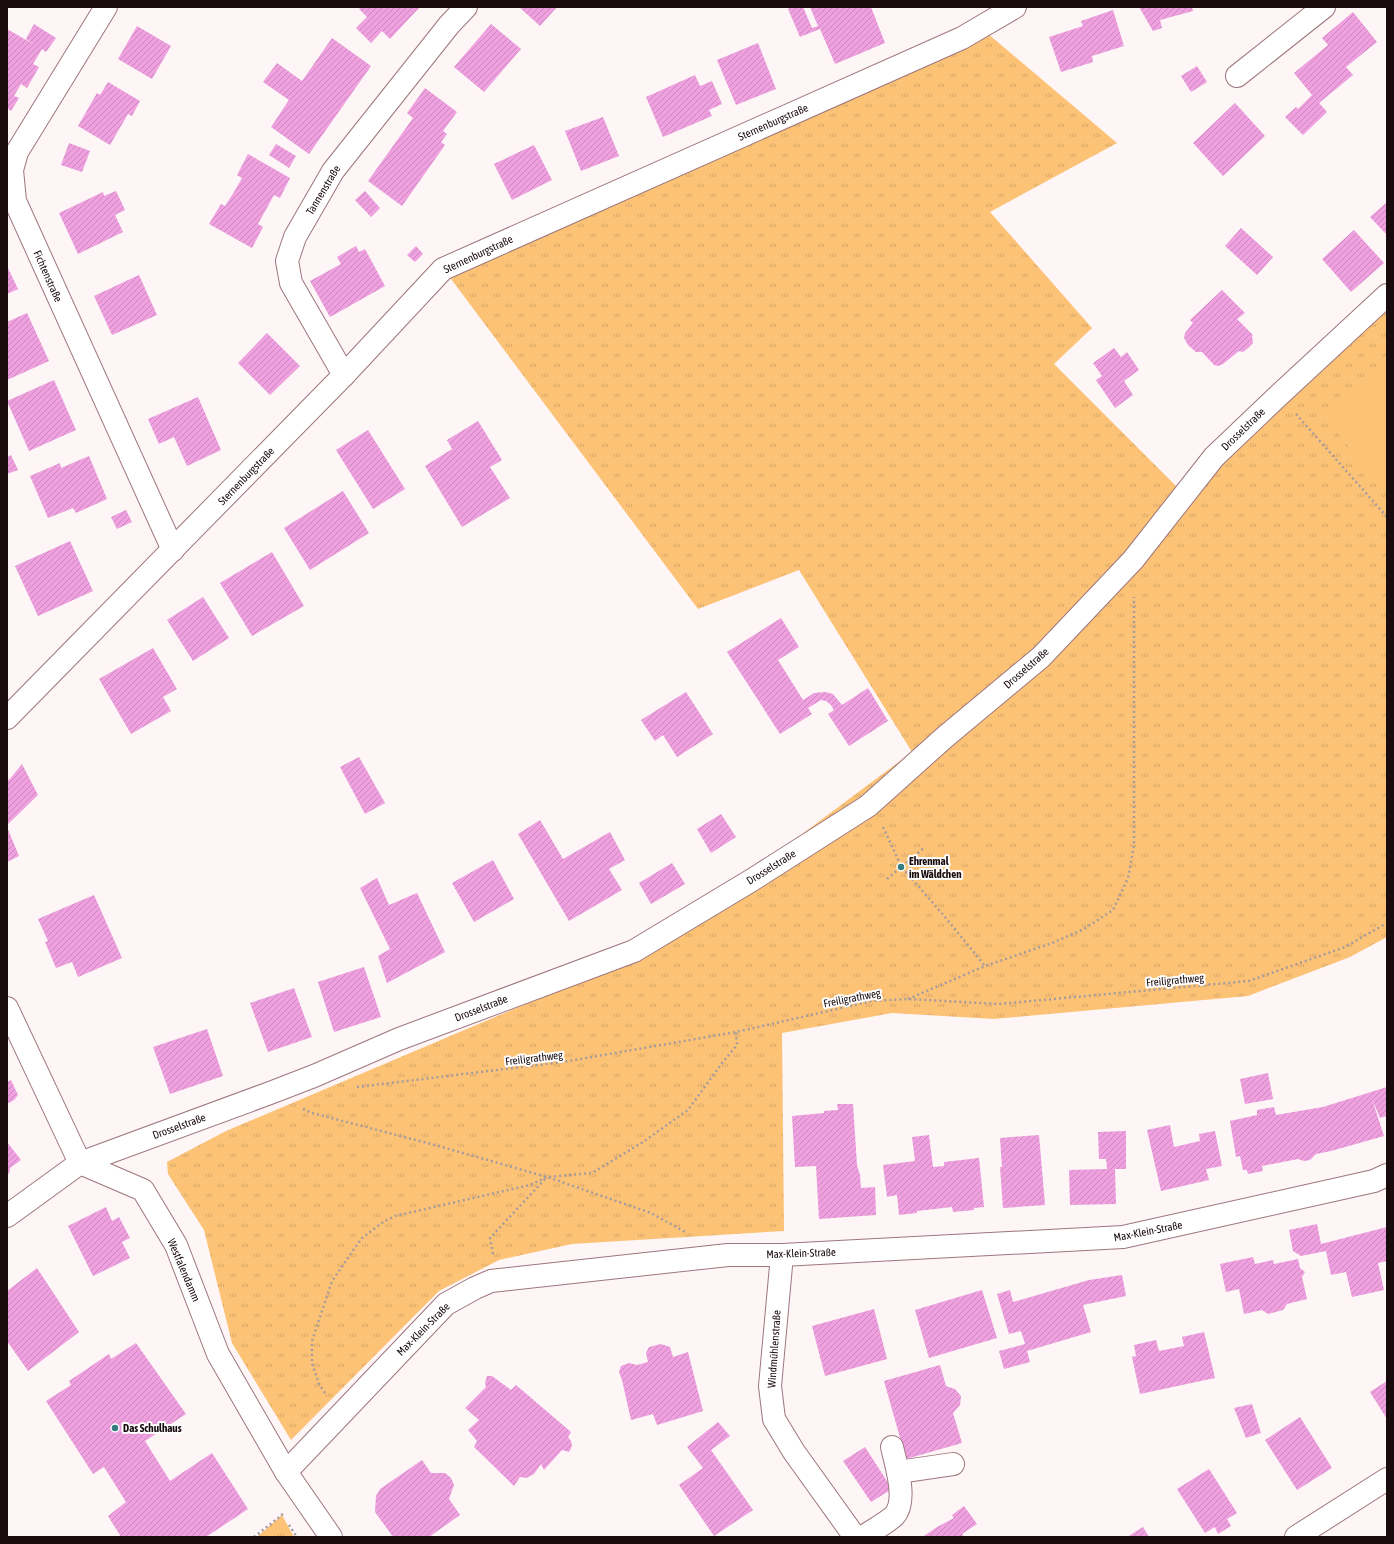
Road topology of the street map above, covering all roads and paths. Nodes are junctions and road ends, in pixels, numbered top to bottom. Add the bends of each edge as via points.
1 (106, 7) edge
2 (466, 7) edge
3 (1015, 7) edge
4 (1324, 7) edge
5 (1237, 76) dead end
6 (9, 170) edge
7 (1387, 295) edge
8 (344, 375) junction
9 (1278, 396) junction
10 (1387, 517) edge
11 (173, 550) junction
12 (1133, 560) junction
13 (7, 718) edge
14 (884, 828) dead end
15 (925, 847) dead end
16 (901, 866) junction
17 (887, 879) dead end
18 (1387, 923) edge
19 (985, 966) junction
20 (907, 999) junction
21 (7, 1008) edge
22 (736, 1032) junction
23 (354, 1087) dead end
24 (270, 1093) junction
25 (80, 1163) junction
26 (1387, 1175) edge
27 (546, 1177) junction
28 (7, 1216) edge
29 (693, 1236) dead end
30 (782, 1255) junction
31 (491, 1281) junction
32 (339, 1416) junction
33 (892, 1447) dead end
34 (953, 1464) dead end
35 (286, 1472) junction
36 (898, 1472) junction
37 (1387, 1479) edge
38 (331, 1537) edge
39 (856, 1537) edge
40 (863, 1537) edge
41 (1296, 1537) edge

1 - 6 street, Fichtenstraße
2 - 8 street, Tannenstraße via 333,171 295,237 287,261 291,283
3 - 8 street, Sternenburgstraße via 962,38 443,269
4 - 5 street
6 - 11 street, Fichtenstraße via 15,201
7 - 9 street, Drosselstraße
8 - 11 street, Sternenburgstraße
9 - 10 path
9 - 12 street, Drosselstraße via 1214,457
11 - 13 street, Sternenburgstraße
12 - 19 path via 1134,845 1128,878 1113,910 1084,929
12 - 24 street, Drosselstraße via 1041,656 868,806 752,880 634,951 399,1039
14 - 16 path
15 - 16 path
16 - 17 path
16 - 19 path
18 - 20 path, Freiligrathweg via 1345,947 1249,981 999,1004
19 - 20 path
20 - 22 path, Freiligrathweg via 872,1001
21 - 25 street
22 - 23 path, Freiligrathweg via 563,1062
22 - 27 path via 737,1045 688,1110 643,1142 592,1173
24 - 25 street, Drosselstraße
24 - 27 path via 312,1113
25 - 28 street, Drosselstraße
25 - 35 street, Westfalendamm via 143,1190 176,1245 218,1354
26 - 30 street, Max-Klein-Straße via 1374,1181 1123,1237
27 - 29 path via 651,1213
27 - 31 path via 490,1238 494,1251
27 - 32 path via 530,1185 396,1216 382,1222 361,1239 332,1281 312,1341 312,1363 319,1384
30 - 31 street, Max-Klein-Straße via 728,1255
30 - 39 street, Windmühlenstraße via 770,1386 774,1419 794,1452
31 - 32 street, Max-Klein-Straße via 446,1304
32 - 35 street, Max-Klein-Straße
33 - 36 street
34 - 36 street
35 - 38 street, Westfalendamm
36 - 40 street via 901,1492 898,1510 895,1515
37 - 41 street

